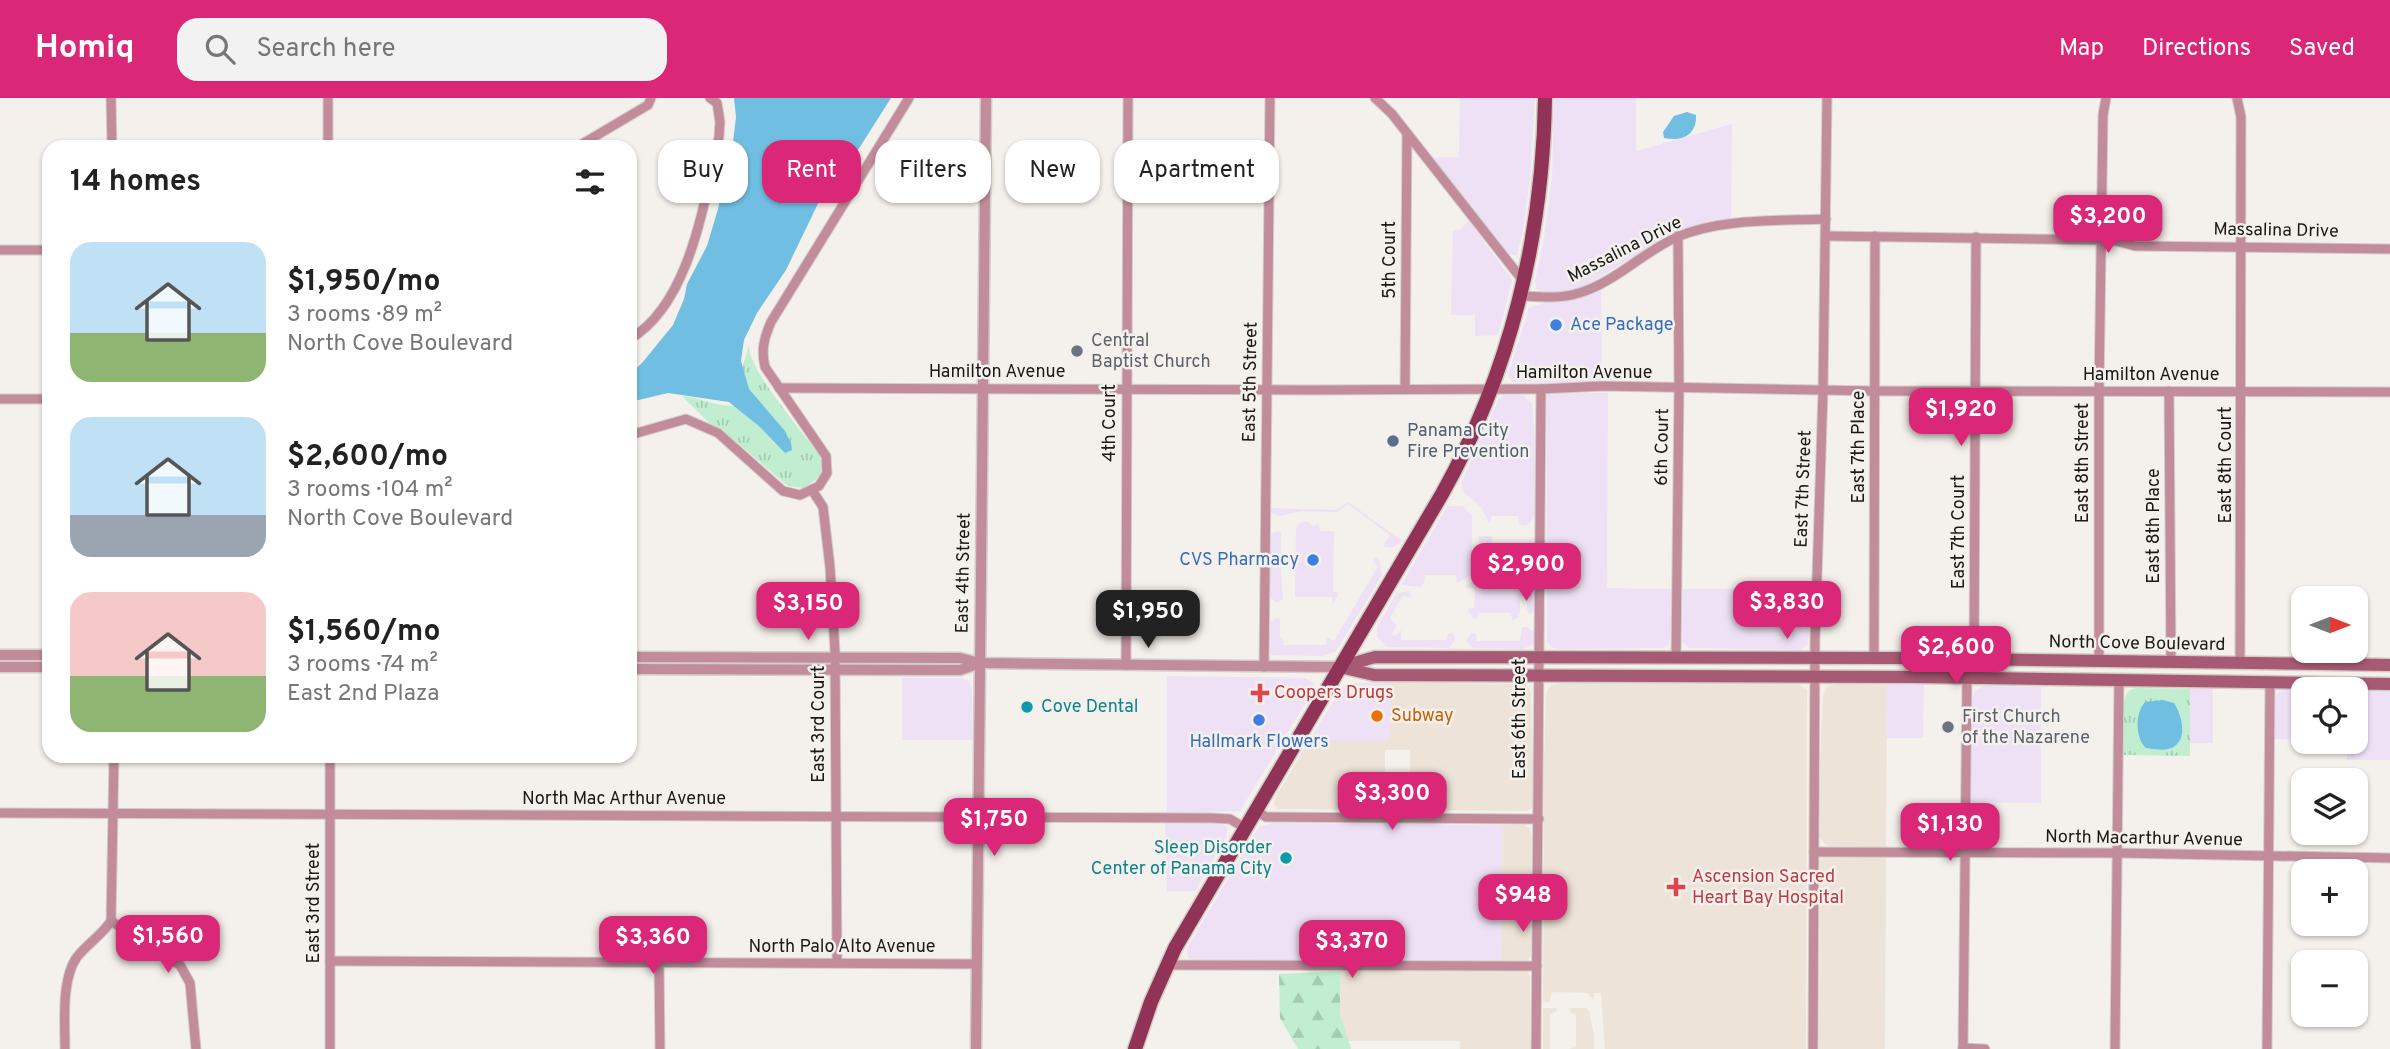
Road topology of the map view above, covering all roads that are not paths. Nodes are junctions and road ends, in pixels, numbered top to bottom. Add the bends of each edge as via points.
1 (111, 98) edge
2 (328, 98) edge
3 (651, 98) edge
4 (710, 98) edge
5 (909, 98) edge
6 (986, 98) edge
7 (1128, 98) edge
8 (1270, 98) edge
9 (1375, 98) edge
10 (1545, 98) edge
11 (1827, 98) edge
12 (2106, 98) edge
13 (2236, 98) edge
14 (1407, 132) junction
15 (112, 140) edge
16 (328, 140) edge
17 (589, 140) edge
18 (1826, 219) junction
19 (1678, 236) junction
20 (1826, 236) junction
21 (1875, 236) junction
22 (1976, 237) junction
23 (2101, 240) junction
24 (2241, 246) junction
25 (2390, 249) edge
26 (0, 250) edge
27 (42, 250) edge
28 (1522, 289) junction
29 (637, 333) edge
30 (983, 387) junction
31 (779, 388) junction
32 (1126, 388) junction
33 (1492, 388) junction
34 (1541, 388) junction
35 (1267, 389) junction
36 (1405, 389) junction
37 (1679, 389) junction
38 (1976, 390) junction
39 (1823, 391) junction
40 (1875, 391) junction
41 (2099, 391) junction
42 (2169, 391) junction
43 (2242, 391) junction
44 (2390, 392) edge
45 (0, 399) edge
46 (42, 400) edge
47 (637, 433) edge
48 (812, 490) junction
49 (0, 654) edge
50 (42, 655) edge
51 (637, 657) edge
52 (835, 657) junction
53 (1540, 657) junction
54 (1676, 657) junction
55 (1815, 658) junction
56 (1874, 658) junction
57 (1974, 659) junction
58 (2099, 660) junction
59 (2171, 662) junction
60 (2208, 662) junction
61 (980, 663) junction
62 (2240, 663) junction
63 (1126, 665) junction
64 (0, 667) edge
65 (42, 667) edge
66 (1264, 667) junction
67 (1340, 667) junction
68 (2390, 667) edge
69 (637, 669) edge
70 (835, 670) junction
71 (1540, 675) junction
72 (1815, 677) junction
73 (1912, 677) junction
74 (2323, 677) edge
75 (1967, 678) junction
76 (2013, 679) junction
77 (2119, 680) junction
78 (2270, 682) junction
79 (2291, 683) edge
80 (2368, 684) edge
81 (2390, 684) edge
82 (114, 763) edge
83 (330, 763) edge
84 (1255, 810) junction
85 (0, 813) edge
86 (115, 814) junction
87 (330, 814) junction
88 (835, 815) junction
89 (979, 817) junction
90 (1539, 818) junction
91 (1245, 828) junction
92 (1814, 852) junction
93 (2117, 853) junction
94 (1965, 854) junction
95 (2268, 857) junction
96 (2390, 858) edge
97 (111, 921) junction
98 (330, 961) junction
99 (659, 962) junction
100 (836, 962) junction
101 (977, 964) junction
102 (1166, 965) junction
103 (1537, 966) junction
104 (65, 1049) edge
105 (195, 1049) edge
106 (330, 1049) edge
107 (660, 1049) edge
108 (976, 1049) edge
109 (1135, 1049) edge
110 (1536, 1049) edge
111 (1813, 1049) edge
112 (1963, 1049) edge
113 (1985, 1049) edge
114 (2115, 1049) edge
115 (2267, 1049) edge

1 - 15 street
2 - 16 street
3 - 17 street via 648,105
4 - 29 street via 717,103 719,136 687,263 656,318
5 - 31 street via 771,322 762,354
6 - 30 street, East 4th Street
7 - 32 street, 4th Court
8 - 35 street, East 5th Street
9 - 14 street
10 - 28 main road via 1540,190
11 - 18 street, East 7th Street
12 - 23 street, East 8th Street
13 - 24 street, East 8th Court via 2241,117
14 - 28 street
14 - 36 street, 5th Court
18 - 19 street, Massalina Drive via 1739,223
18 - 20 street, East 7th Street
19 - 28 street, Massalina Drive via 1583,292 1556,297
19 - 37 street, 6th Court
20 - 21 street, Massalina Drive
20 - 39 street, East 7th Street
21 - 22 street, Massalina Drive
21 - 40 street, East 7th Place
22 - 23 street, Massalina Drive
22 - 38 street, East 7th Court
23 - 24 street, Massalina Drive via 2135,246
23 - 41 street, East 8th Street
24 - 25 street, Massalina Drive
24 - 43 street, East 8th Court
26 - 27 street
28 - 33 main road
30 - 31 street, Hamilton Avenue
30 - 32 street, Hamilton Avenue
30 - 61 street, East 4th Street
31 - 48 street via 826,456 827,473
32 - 35 street, Hamilton Avenue
32 - 63 street, 4th Court
33 - 34 street, Hamilton Avenue
33 - 36 street, Hamilton Avenue
33 - 67 main road via 1446,486
34 - 37 street, Hamilton Avenue
34 - 53 street, East 6th Street
35 - 36 street, Hamilton Avenue
35 - 66 street, East 5th Street
37 - 39 street, Hamilton Avenue
37 - 54 street, 6th Court
38 - 40 street, Hamilton Avenue
38 - 41 street, Hamilton Avenue
38 - 57 street, East 7th Court
39 - 40 street, Hamilton Avenue
39 - 55 street, East 7th Street
40 - 56 street, East 7th Place
41 - 42 street, Hamilton Avenue
41 - 58 street, East 8th Street
42 - 43 street, Hamilton Avenue
42 - 59 street, East 8th Place
43 - 44 street, Hamilton Avenue
43 - 62 street, East 8th Court
45 - 46 street
47 - 48 street via 686,419 719,433 783,491 800,495
48 - 52 street, East 3rd Court via 823,507
49 - 50 street
51 - 52 street, North Cove Boulevard
52 - 61 street, North Cove Boulevard via 960,658
52 - 70 street, East 3rd Court
53 - 54 main road, North Cove Boulevard
53 - 67 main road, North Cove Boulevard via 1375,657
53 - 71 street, East 6th Street
54 - 55 main road, North Cove Boulevard
55 - 56 main road, North Cove Boulevard
55 - 72 street, East 7th Street
56 - 57 main road, North Cove Boulevard
57 - 58 main road, North Cove Boulevard
57 - 73 main road via 1961,667
58 - 59 main road, North Cove Boulevard
58 - 76 main road via 2077,671 2035,671
59 - 60 main road, North Cove Boulevard
60 - 62 main road, North Cove Boulevard
60 - 77 main road via 2143,670 2124,674
61 - 63 street, North Cove Boulevard
61 - 70 street, North Cove Boulevard via 960,670
61 - 89 street, East 4th Street
62 - 68 main road, North Cove Boulevard
63 - 66 street, North Cove Boulevard
64 - 65 street
66 - 67 street, North Cove Boulevard
67 - 71 main road, North Cove Boulevard via 1374,675
67 - 84 main road
68 - 74 main road via 2369,676
69 - 70 street, North Cove Boulevard
70 - 88 street, East 3rd Court
71 - 72 main road, North Cove Boulevard
71 - 90 street, East 6th Street
72 - 73 main road, North Cove Boulevard
72 - 92 street, East 7th Street
73 - 75 main road, North Cove Boulevard
75 - 76 main road, North Cove Boulevard
75 - 94 street
76 - 77 main road, North Cove Boulevard
77 - 78 main road, North Cove Boulevard
77 - 93 street
78 - 79 main road, North Cove Boulevard
78 - 95 street
80 - 81 main road, North Cove Boulevard
82 - 86 street
83 - 87 street, East 3rd Street
84 - 90 street via 1266,817
84 - 91 main road
85 - 86 street, North Mac Arthur Avenue
86 - 87 street, North Mac Arthur Avenue
86 - 97 street
87 - 88 street, North Mac Arthur Avenue
87 - 98 street, East 3rd Street
88 - 89 street, North Mac Arthur Avenue
88 - 100 street, East 3rd Court
89 - 91 street, North Mac Arthur Avenue via 1212,818 1230,819
89 - 101 street, East 4th Street
90 - 103 street, East 6th Street
91 - 102 main road
92 - 94 street, North Macarthur Avenue
92 - 111 street, East 7th Street
93 - 94 street, North Macarthur Avenue
93 - 95 street, North Macarthur Avenue
93 - 114 street
94 - 112 street
95 - 96 street, North Macarthur Avenue
95 - 115 street
97 - 104 street via 72,967 65,1002
97 - 105 street via 180,965 190,983
98 - 99 street, North Palo Alto Avenue
98 - 106 street, East 3rd Street
99 - 100 street, North Palo Alto Avenue
99 - 107 street
100 - 101 street, North Palo Alto Avenue
101 - 108 street, East 4th Street
102 - 103 street
102 - 109 main road
103 - 110 street, East 6th Street
112 - 113 street

